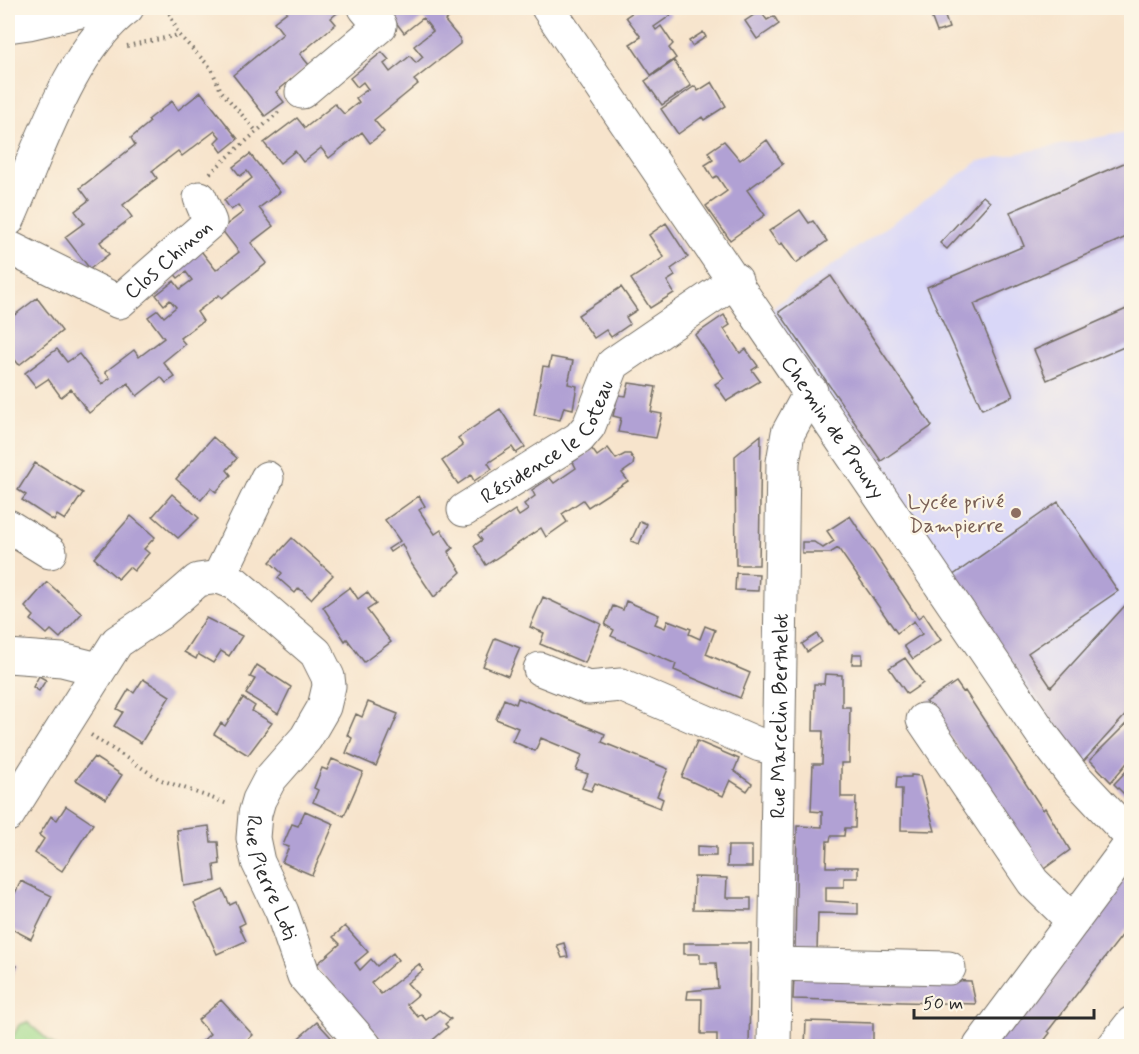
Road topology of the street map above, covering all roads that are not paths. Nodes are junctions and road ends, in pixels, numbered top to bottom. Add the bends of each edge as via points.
1 (94, 8) edge
2 (127, 8) edge
3 (365, 8) edge
4 (548, 8) edge
5 (18, 25) edge
6 (70, 81) junction
7 (302, 92) road end
8 (200, 198) road end
9 (8, 220) edge
10 (8, 247) edge
11 (736, 280) junction
12 (811, 391) junction
13 (267, 477) dead end
14 (464, 510) dead end
15 (8, 526) edge
16 (50, 552) dead end
17 (219, 577) junction
18 (8, 656) edge
19 (98, 669) junction
20 (540, 669) dead end
21 (923, 720) dead end
22 (778, 749) junction
23 (8, 815) edge
24 (1131, 840) edge
25 (1073, 921) junction
26 (775, 964) junction
27 (949, 968) dead end
28 (365, 1047) edge
29 (774, 1047) edge
30 (980, 1047) edge

1 - 5 street
2 - 6 street via 89,47
3 - 7 street via 380,26
4 - 11 street, Chemin de Prouvy
5 - 6 street via 43,29 59,42 67,58
6 - 9 street
8 - 10 street, Clos Chinon via 210,222 119,302
11 - 12 street, Chemin de Prouvy
11 - 14 street, Résidence le Coteau via 613,364 590,426 579,438
12 - 22 street, Rue Marcelin Berthelot via 789,433 783,462
12 - 24 street, Chemin de Prouvy via 1046,740
13 - 17 street
15 - 16 street
17 - 19 street via 190,585 160,613 117,642
17 - 28 street, Rue Pierre Loti via 242,589 316,653 328,677 324,707 306,738 270,779 255,814 253,838 258,862 309,984
18 - 19 street via 62,660
19 - 23 street
20 - 22 street via 588,688 621,685 760,745
21 - 25 street via 1033,882
22 - 26 street, Rue Marcelin Berthelot
24 - 25 street
25 - 30 street
26 - 27 street
26 - 29 street, Rue Marcelin Berthelot

